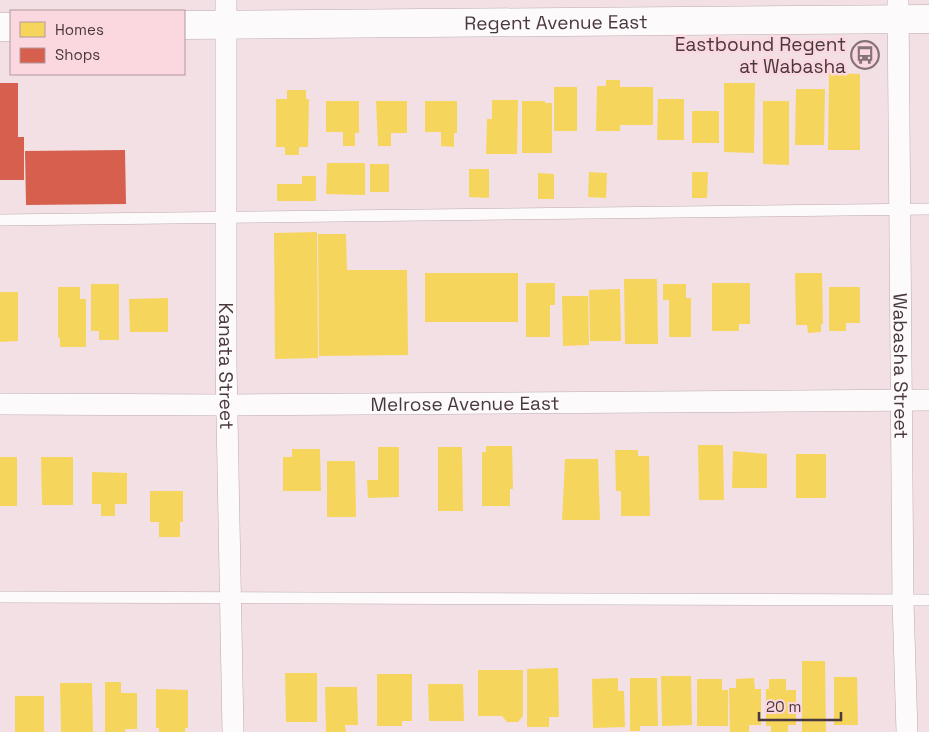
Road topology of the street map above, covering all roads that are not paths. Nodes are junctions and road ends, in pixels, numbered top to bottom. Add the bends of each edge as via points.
1 (898, 10) edge
2 (226, 12) edge
3 (929, 19) edge
4 (185, 25) edge
5 (929, 209) edge
6 (900, 210) junction
7 (225, 217) junction
8 (0, 220) edge
9 (902, 400) junction
10 (929, 400) edge
11 (0, 404) edge
12 (226, 405) junction
13 (0, 597) edge
14 (229, 597) junction
15 (929, 600) edge
16 (903, 601) junction
17 (233, 732) edge
18 (906, 732) edge

1 - 2 street, Regent Avenue East
1 - 3 street, Regent Avenue East
1 - 6 street, Wabasha Street
2 - 4 street, Regent Avenue East
2 - 7 street, Kanata Street
5 - 6 lane
6 - 7 lane
6 - 9 street, Wabasha Street
7 - 8 lane
7 - 12 street, Kanata Street
9 - 10 street, Melrose Avenue East
9 - 12 street, Melrose Avenue East
9 - 16 street, Wabasha Street
11 - 12 street, Melrose Avenue East
12 - 14 street, Kanata Street
13 - 14 lane
14 - 16 lane
14 - 17 street, Kanata Street
15 - 16 lane
16 - 18 street, Wabasha Street

